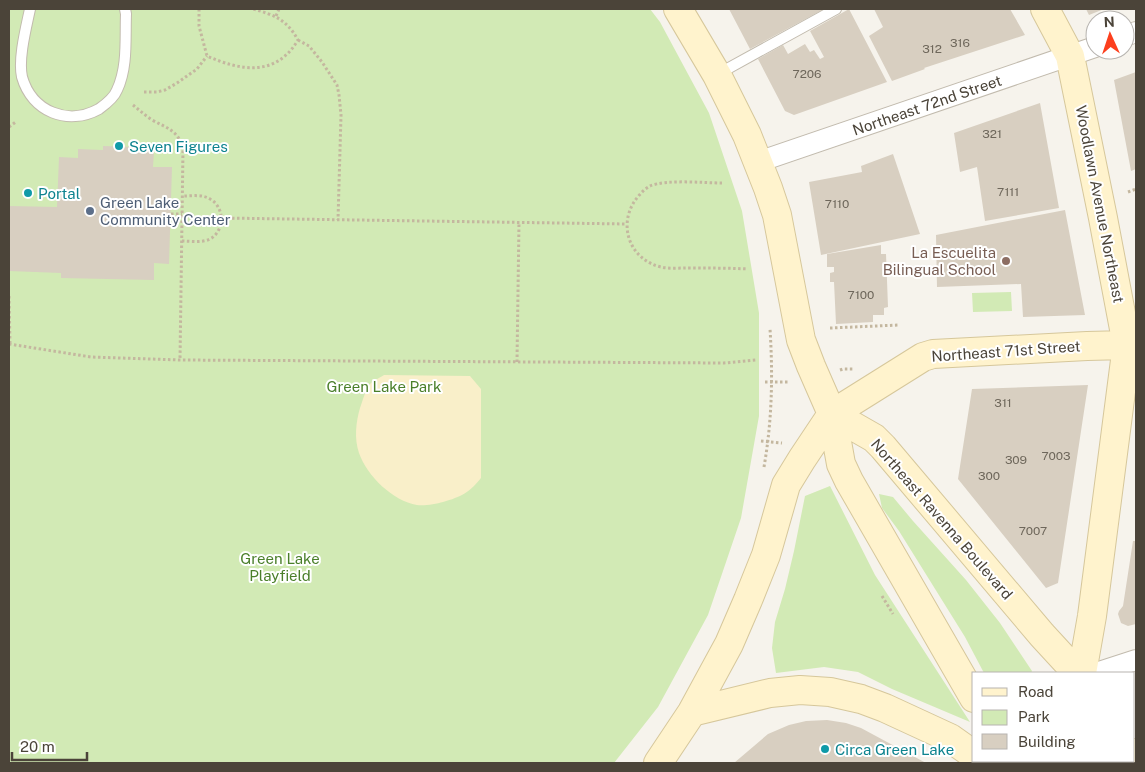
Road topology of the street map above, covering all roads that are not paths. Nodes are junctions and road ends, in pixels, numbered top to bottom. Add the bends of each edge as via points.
1 (30, 9) edge
2 (125, 9) edge
3 (678, 9) edge
4 (836, 9) edge
5 (1045, 9) edge
6 (1083, 52) edge
7 (717, 75) junction
8 (758, 162) junction
9 (1132, 343) edge
10 (832, 414) junction
11 (1136, 660) edge
12 (1076, 672) edge
13 (1082, 672) edge
14 (1099, 672) edge
15 (972, 695) edge
16 (692, 712) junction
17 (972, 754) edge
18 (658, 763) edge

1 - 2 lane via 21,58 22,76 28,92 40,106 56,114 73,117 90,114 105,105 117,91 123,70
3 - 7 main road
4 - 7 lane
5 - 6 main road, Woodlawn Avenue Northeast
6 - 8 street, Northeast 72nd Street
6 - 9 main road, Woodlawn Avenue Northeast via 1103,218
7 - 8 main road
8 - 10 main road via 777,215 801,340
9 - 10 main road, Northeast 71st Street via 933,354
9 - 13 main road, Woodlawn Avenue Northeast
10 - 12 main road, Northeast Ravenna Boulevard via 874,438 883,447
10 - 15 main road via 841,464 849,481
10 - 16 main road via 786,485 766,556 748,600 729,644
11 - 14 street
16 - 17 main road via 770,693 830,692 885,708 950,738
16 - 18 main road

